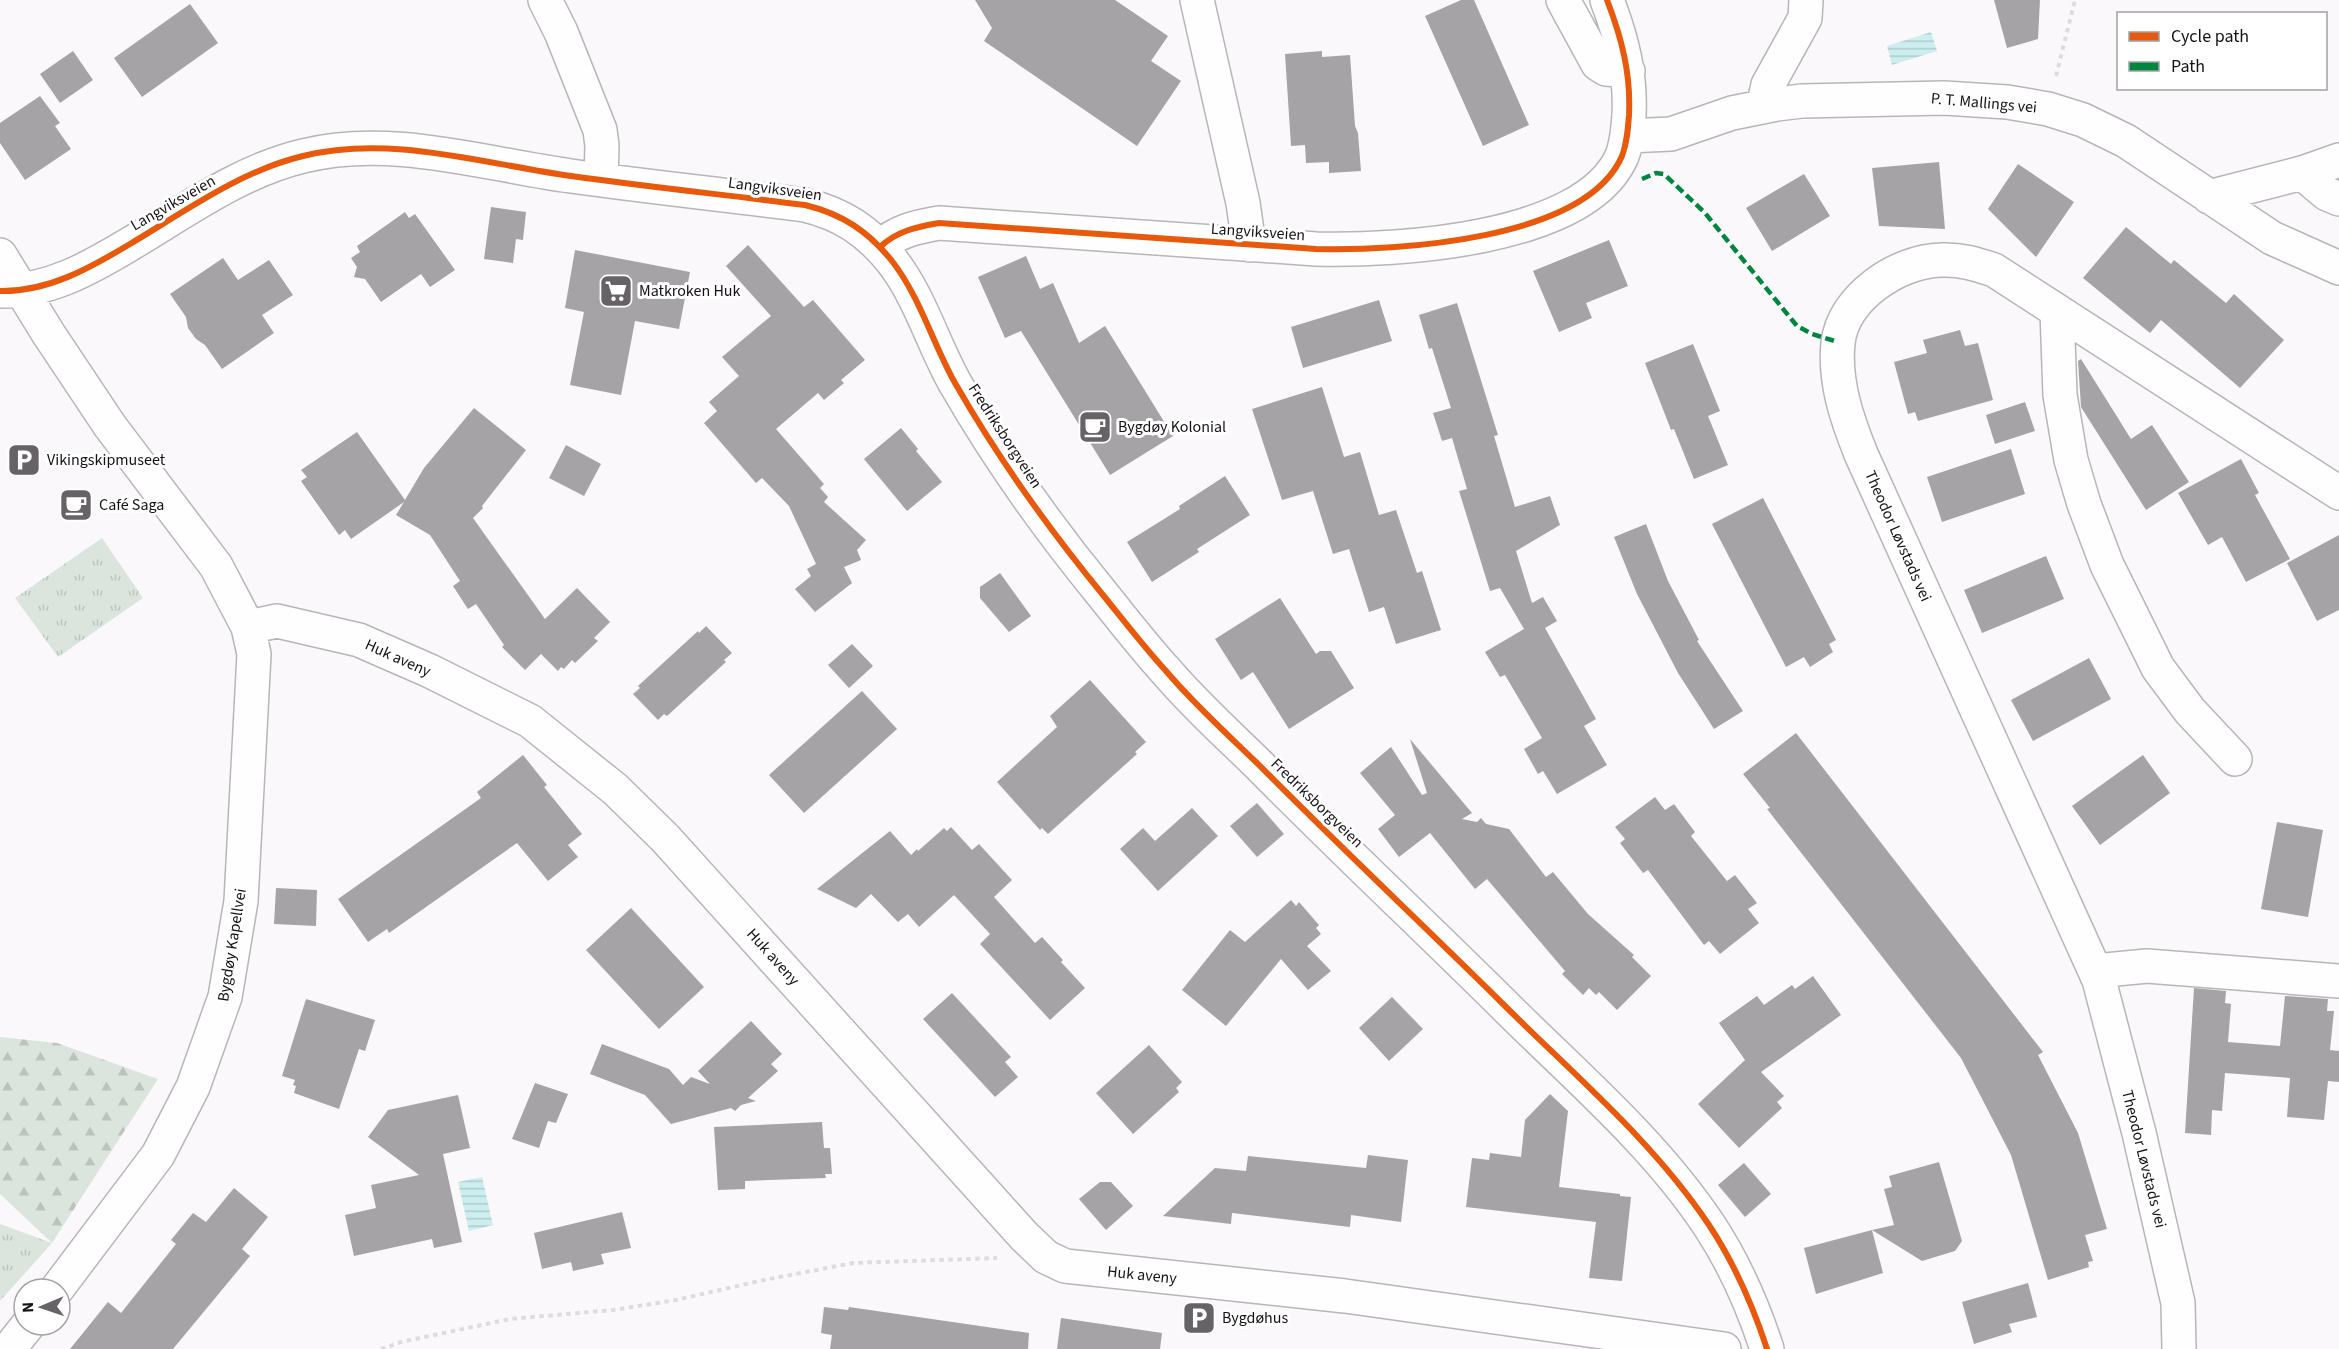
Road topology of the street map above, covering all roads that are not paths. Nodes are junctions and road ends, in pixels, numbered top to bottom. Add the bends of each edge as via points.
1 (546, 0) edge
2 (1197, 0) edge
3 (1563, 0) edge
4 (1607, 0) edge
5 (1806, 0) edge
6 (1628, 71) junction
7 (1763, 107) junction
8 (1628, 136) junction
9 (2339, 160) edge
10 (2302, 173) junction
11 (601, 180) junction
12 (2209, 197) junction
13 (2339, 199) edge
14 (1249, 245) junction
15 (880, 248) junction
16 (0, 255) edge
17 (2339, 268) edge
18 (11, 290) edge
19 (2057, 311) junction
20 (2339, 493) edge
21 (248, 627) junction
22 (2235, 759) dead end
23 (2095, 970) junction
24 (2339, 981) edge
25 (66, 1277) edge
26 (18, 1337) edge
27 (9, 1349) edge
28 (1724, 1349) edge
29 (1767, 1349) edge
30 (2179, 1349) edge

1 - 11 street via 600,130
2 - 14 street
3 - 6 street via 1598,64 1606,69
4 - 6 street, Langviksveien via 1625,49
5 - 7 street via 1805,18 1768,85
6 - 8 street, Langviksveien
7 - 8 street, P. T. Mallings vei via 1671,134
7 - 12 street, P. T. Mallings vei via 1802,101 1944,98 2048,109 2083,120 2126,141
8 - 14 street, Langviksveien via 1610,176 1593,191 1547,217 1521,225 1461,240 1396,248
9 - 10 street
10 - 12 street
10 - 13 street
11 - 15 street, Langviksveien via 828,210 846,219
11 - 18 street, Langviksveien via 385,147 327,150 274,164 224,188 58,281
12 - 17 street, P. T. Mallings vei via 2272,238
14 - 15 street, Langviksveien via 939,223 901,232
15 - 29 street, Fredriksborgveien via 907,285 979,423 1085,574 1166,672 1216,724 1646,1147 1710,1227 1744,1291
16 - 18 street
18 - 21 street via 216,566
19 - 20 street, Theodor Løvstads vei
19 - 22 street via 2060,395 2072,460 2107,565 2158,668 2190,711
19 - 23 street, Theodor Løvstads vei via 1994,270 1967,261 1938,260 1912,265 1864,293 1845,318 1838,342 1839,378 1844,410 1861,454
21 - 25 street, Bygdøy Kapellvei via 254,654 242,890 225,997 193,1087 158,1155
21 - 28 street, Huk aveny via 277,621 359,640 530,721 615,789 665,838 1046,1257 1065,1266 1345,1296
23 - 24 street via 2147,966
23 - 30 street, Theodor Løvstads vei via 2139,1133 2178,1303
26 - 27 street

